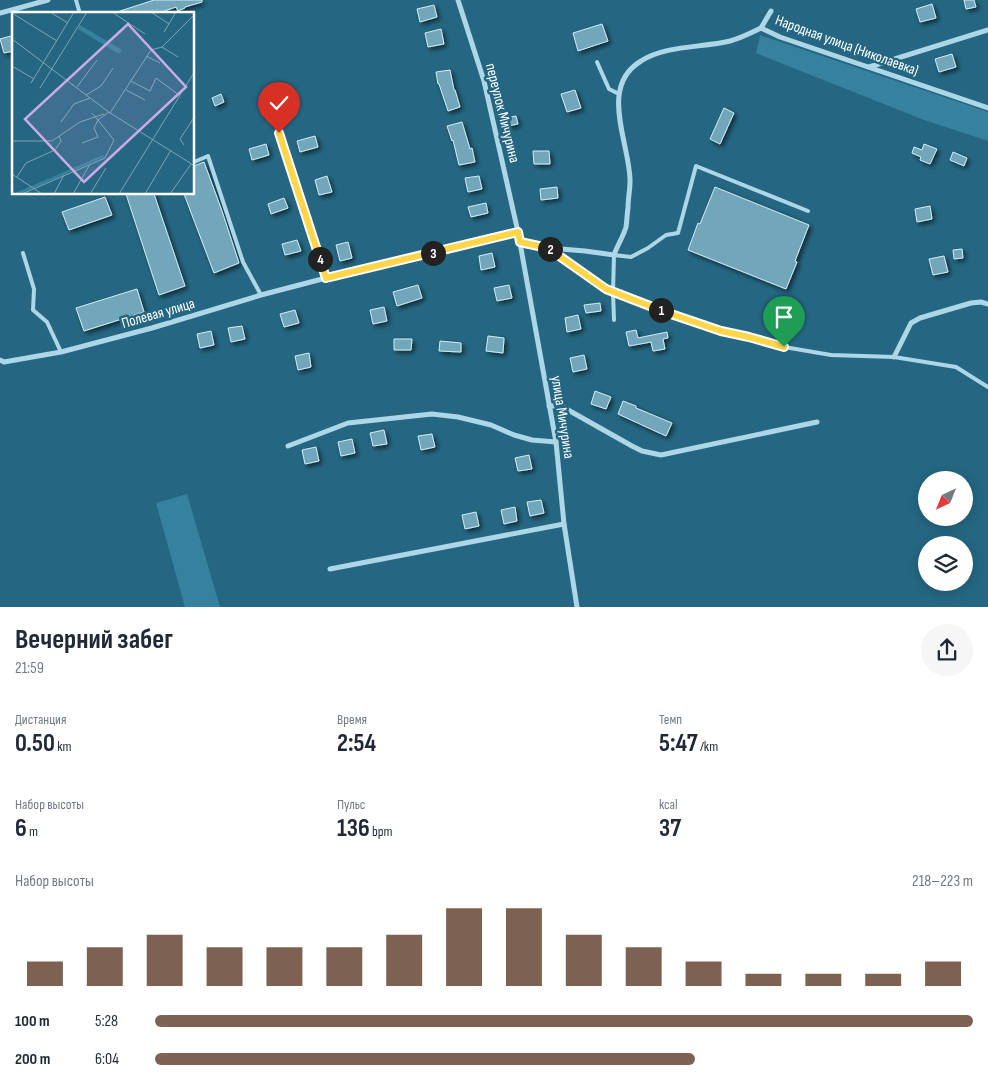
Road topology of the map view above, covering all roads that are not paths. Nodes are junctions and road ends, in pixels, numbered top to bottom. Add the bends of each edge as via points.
1 (48, 0) edge
2 (458, 0) edge
3 (771, 11) dead end
4 (0, 13) edge
5 (761, 28) junction
6 (988, 30) edge
7 (597, 62) dead end
8 (869, 68) junction
9 (619, 94) junction
10 (988, 108) edge
11 (279, 133) dead end
12 (195, 162) edge
13 (808, 211) dead end
14 (518, 232) junction
15 (520, 242) junction
16 (548, 248) junction
17 (23, 253) dead end
18 (614, 255) junction
19 (326, 278) junction
20 (613, 292) junction
21 (261, 295) junction
22 (988, 304) edge
23 (614, 320) dead end
24 (61, 352) junction
25 (894, 356) junction
26 (0, 360) edge
27 (988, 387) edge
28 (549, 406) junction
29 (817, 422) dead end
30 (556, 442) junction
31 (288, 446) dead end
32 (564, 524) junction
33 (330, 569) dead end
34 (577, 607) edge

1 - 4 street
2 - 14 street, переулок Мичурина via 484,81
3 - 5 street
5 - 8 street, Народная улица (Николаевка)
5 - 9 street, Народная улица (Николаевка) via 729,41 656,54 640,61 626,74
6 - 8 street
7 - 9 lane via 609,89
8 - 10 street, Народная улица (Николаевка)
9 - 18 street, Народная улица (Николаевка) via 620,126 630,180 626,228
11 - 19 street
12 - 21 lane via 208,156 243,262
13 - 18 lane via 696,166 678,233 666,235 631,257
14 - 15 street, улица Мичурина
14 - 19 street, Полевая улица
15 - 16 street
15 - 28 street, улица Мичурина
16 - 18 street
16 - 20 lane
17 - 24 lane via 34,289 33,310 47,322
18 - 20 lane
19 - 21 street, Полевая улица
20 - 23 lane
20 - 25 lane via 721,331 784,347 831,355
21 - 24 street, Полевая улица
22 - 25 street via 971,303 920,318 911,323
24 - 26 street, Полевая улица via 4,362
25 - 27 lane via 956,367
28 - 29 street via 561,406 632,446 661,455
28 - 30 street, улица Мичурина
30 - 31 street via 532,440 458,417 432,414 348,423
30 - 32 street, улица Мичурина
32 - 33 street
32 - 34 street, улица Мичурина

